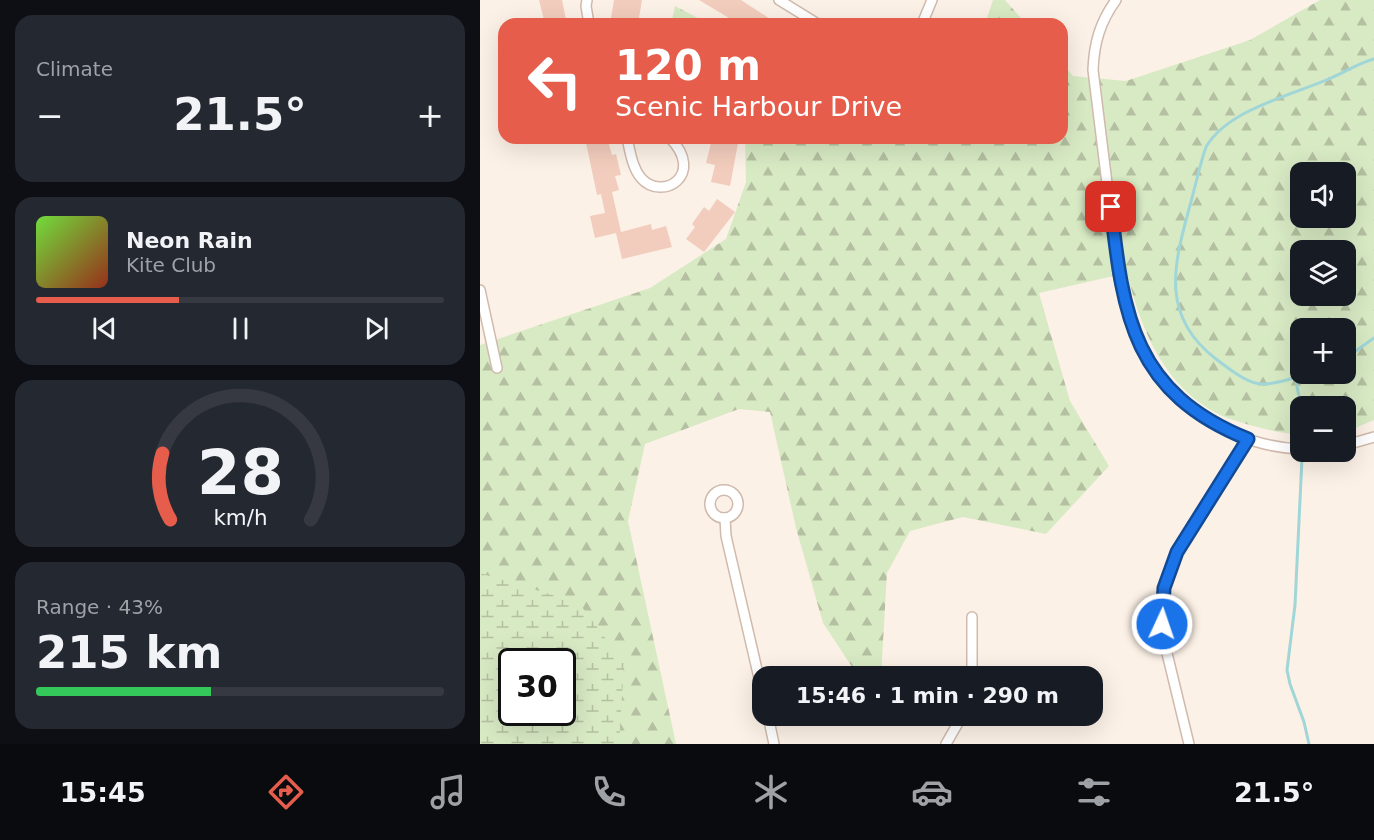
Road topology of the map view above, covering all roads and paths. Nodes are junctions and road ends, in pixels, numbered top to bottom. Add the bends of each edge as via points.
1 (587, 0) edge
2 (779, 0) edge
3 (932, 0) edge
4 (1116, 0) edge
5 (588, 18) edge
6 (808, 18) edge
7 (924, 18) edge
8 (629, 144) edge
9 (674, 144) edge
10 (480, 290) edge
11 (497, 368) dead end
12 (1374, 437) edge
13 (1248, 439) junction
14 (1356, 443) edge
15 (1290, 448) edge
16 (726, 518) dead end
17 (972, 617) dead end
18 (756, 666) edge
19 (972, 666) edge
20 (770, 726) edge
21 (957, 726) edge
22 (950, 742) edge
23 (774, 744) edge
24 (1189, 744) edge

1 - 5 street
2 - 6 street
3 - 7 street
4 - 13 street via 1097,35 1094,70 1124,302 1142,350 1166,384 1212,423
8 - 9 street via 635,169 647,183 659,188 680,178 684,168 682,155
10 - 11 street
12 - 14 street
13 - 15 street
13 - 24 street via 1177,552 1164,588 1165,645
16 - 18 street via 726,536
17 - 19 street
20 - 23 street
21 - 22 street

